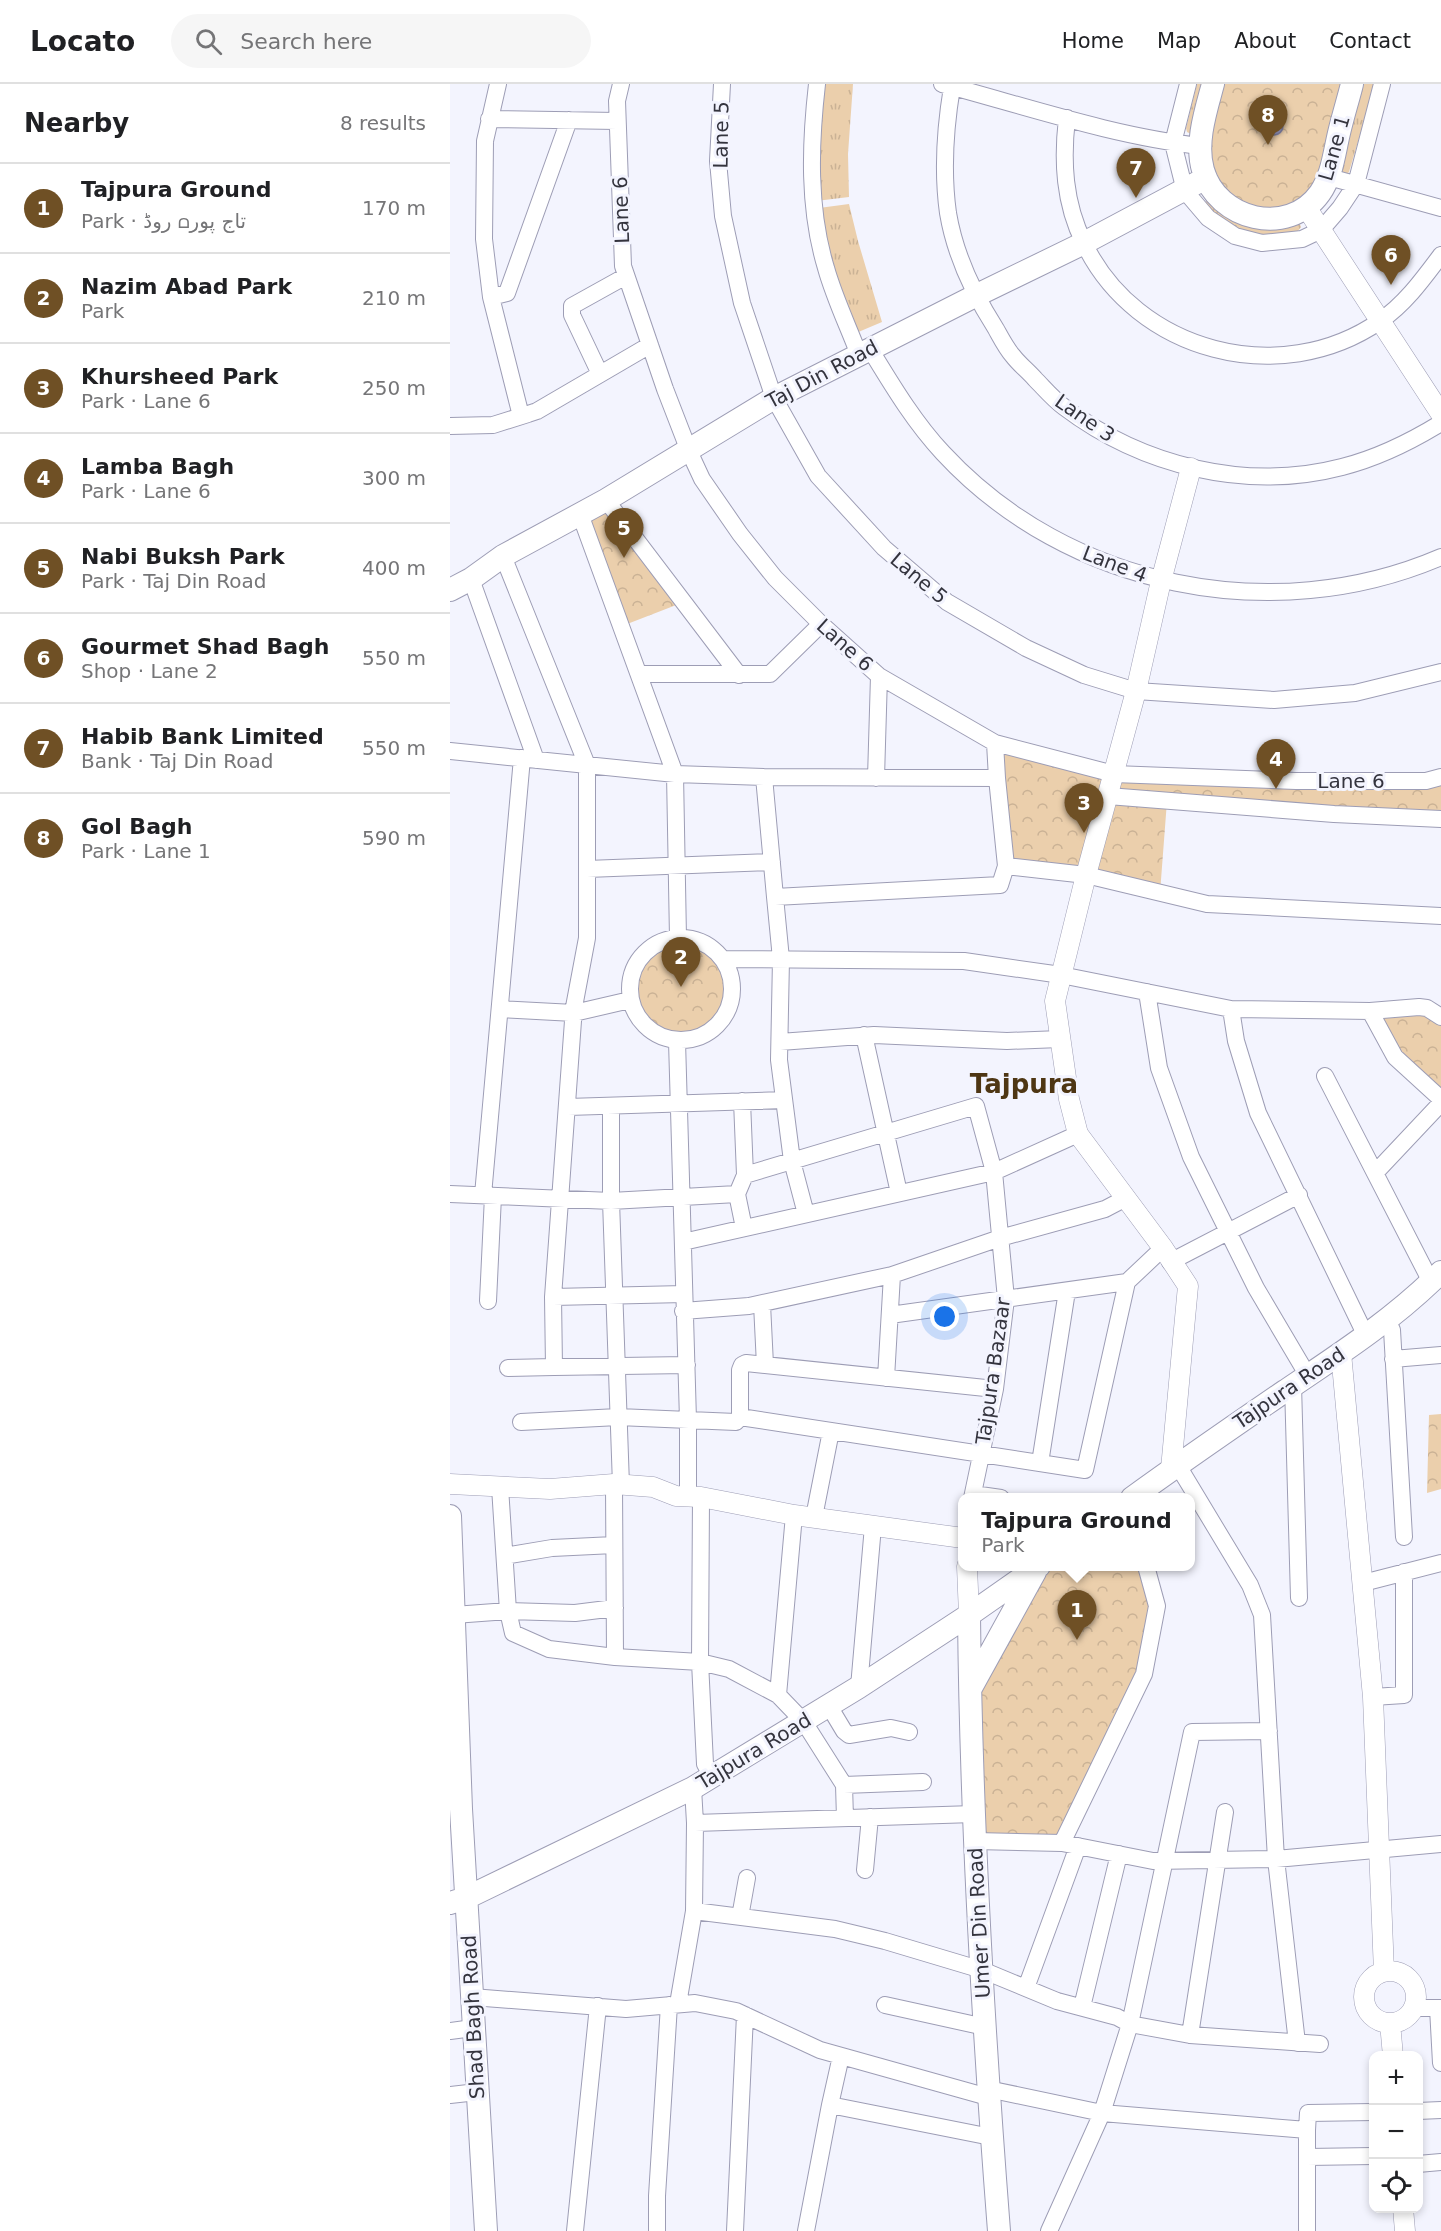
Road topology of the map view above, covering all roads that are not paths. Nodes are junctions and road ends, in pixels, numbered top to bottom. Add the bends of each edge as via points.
1 (498, 84) edge
2 (621, 84) edge
3 (722, 84) edge
4 (817, 84) edge
5 (1188, 84) edge
6 (1213, 84) edge
7 (1352, 84) edge
8 (1382, 84) edge
9 (947, 85) edge
10 (1067, 118) junction
11 (489, 119) junction
12 (568, 120) junction
13 (617, 121) junction
14 (1173, 143) junction
15 (1201, 146) junction
16 (1329, 177) junction
17 (1206, 178) junction
18 (1356, 184) junction
19 (1185, 191) junction
20 (1306, 207) junction
21 (1441, 208) edge
22 (1321, 230) junction
23 (1084, 243) junction
24 (1441, 255) edge
25 (627, 276) junction
26 (975, 296) junction
27 (490, 297) junction
28 (1380, 321) junction
29 (650, 345) junction
30 (865, 352) junction
31 (600, 374) junction
32 (774, 398) junction
33 (528, 414) junction
34 (1441, 414) edge
35 (1441, 423) edge
36 (450, 426) edge
37 (688, 451) junction
38 (1191, 468) junction
39 (606, 500) junction
40 (580, 514) junction
41 (503, 556) junction
42 (1441, 556) edge
43 (471, 579) junction
44 (1161, 581) junction
45 (450, 590) edge
46 (821, 624) junction
47 (1441, 672) edge
48 (639, 674) junction
49 (739, 675) junction
50 (879, 676) junction
51 (1136, 691) junction
52 (995, 742) junction
53 (450, 751) edge
54 (529, 759) junction
55 (588, 765) junction
56 (675, 774) junction
57 (1114, 774) junction
58 (764, 777) junction
59 (1441, 777) edge
60 (876, 778) junction
61 (997, 778) junction
62 (1108, 796) junction
63 (1441, 819) edge
64 (772, 862) junction
65 (677, 866) junction
66 (1006, 866) junction
67 (587, 868) junction
68 (1086, 875) junction
69 (775, 897) junction
70 (1441, 916) edge
71 (678, 938) junction
72 (724, 959) junction
73 (781, 959) junction
74 (1061, 975) junction
75 (1147, 992) junction
76 (630, 1000) junction
77 (500, 1009) junction
78 (1231, 1009) junction
79 (1370, 1011) junction
80 (574, 1013) junction
81 (1441, 1017) edge
82 (864, 1035) junction
83 (1060, 1039) junction
84 (677, 1041) junction
85 (780, 1042) junction
86 (1326, 1076) dead end
87 (784, 1100) junction
88 (742, 1101) junction
89 (1441, 1101) edge
90 (680, 1103) junction
91 (611, 1106) junction
92 (568, 1107) junction
93 (885, 1133) junction
94 (1078, 1134) junction
95 (792, 1161) junction
96 (994, 1172) junction
97 (1376, 1172) junction
98 (745, 1175) junction
99 (899, 1193) junction
100 (450, 1194) edge
101 (737, 1194) junction
102 (1299, 1195) junction
103 (488, 1196) junction
104 (1126, 1198) junction
105 (682, 1199) junction
106 (561, 1200) junction
107 (611, 1201) junction
108 (806, 1214) junction
109 (744, 1228) junction
110 (1228, 1232) junction
111 (1000, 1238) junction
112 (683, 1242) junction
113 (1167, 1255) junction
114 (892, 1275) junction
115 (1436, 1277) edge
116 (1127, 1282) junction
117 (1067, 1290) junction
118 (553, 1297) junction
119 (614, 1297) junction
120 (1006, 1299) junction
121 (488, 1301) dead end
122 (684, 1302) junction
123 (762, 1304) junction
124 (890, 1315) junction
125 (1387, 1320) junction
126 (1366, 1336) junction
127 (1341, 1353) junction
128 (1441, 1355) edge
129 (1393, 1359) junction
130 (687, 1365) junction
131 (765, 1365) junction
132 (616, 1366) junction
133 (554, 1367) junction
134 (507, 1368) dead end
135 (886, 1378) junction
136 (1300, 1381) junction
137 (995, 1389) junction
138 (618, 1417) junction
139 (740, 1418) junction
140 (688, 1420) junction
141 (521, 1422) dead end
142 (831, 1431) junction
143 (981, 1454) junction
144 (1040, 1463) junction
145 (1174, 1467) junction
146 (617, 1484) junction
147 (450, 1485) edge
148 (500, 1487) junction
149 (973, 1493) edge
150 (1138, 1493) edge
151 (1190, 1493) edge
152 (694, 1497) junction
153 (1195, 1500) edge
154 (794, 1515) junction
155 (450, 1516) edge
156 (814, 1517) junction
157 (873, 1526) junction
158 (958, 1537) edge
159 (1404, 1537) dead end
160 (614, 1545) junction
161 (505, 1556) junction
162 (1441, 1563) edge
163 (967, 1571) edge
164 (1032, 1571) edge
165 (1036, 1571) edge
166 (1147, 1571) edge
167 (1404, 1572) junction
168 (1363, 1583) junction
169 (1299, 1598) dead end
170 (615, 1608) junction
171 (508, 1611) junction
172 (454, 1615) junction
173 (969, 1616) junction
174 (453, 1653) edge
175 (615, 1657) junction
176 (700, 1662) junction
177 (859, 1687) junction
178 (970, 1689) junction
179 (778, 1695) junction
180 (1373, 1697) junction
181 (829, 1706) junction
182 (804, 1722) junction
183 (1269, 1731) junction
184 (909, 1732) dead end
185 (455, 1759) edge
186 (923, 1782) dead end
187 (703, 1783) junction
188 (844, 1785) junction
189 (1226, 1812) dead end
190 (974, 1814) junction
191 (870, 1817) junction
192 (845, 1818) junction
193 (695, 1822) junction
194 (975, 1841) junction
195 (1070, 1844) junction
196 (1441, 1844) edge
197 (1379, 1851) junction
198 (1119, 1854) junction
199 (1276, 1858) junction
200 (1217, 1859) junction
201 (1165, 1860) junction
202 (865, 1870) dead end
203 (747, 1878) dead end
204 (458, 1901) edge
205 (694, 1911) junction
206 (740, 1917) junction
207 (982, 1970) junction
208 (1384, 1972) junction
209 (1026, 1988) junction
210 (472, 1997) junction
211 (673, 2005) junction
212 (885, 2005) dead end
213 (598, 2006) junction
214 (1082, 2007) junction
215 (1414, 2008) junction
216 (1440, 2008) edge
217 (746, 2015) junction
218 (1390, 2023) junction
219 (1130, 2024) junction
220 (985, 2027) junction
221 (473, 2028) junction
222 (450, 2031) edge
223 (1190, 2035) junction
224 (1297, 2043) junction
225 (1320, 2044) dead end
226 (1393, 2051) edge
227 (841, 2056) junction
228 (1441, 2063) edge
229 (477, 2092) junction
230 (988, 2093) junction
231 (450, 2095) edge
232 (830, 2105) junction
233 (1441, 2110) edge
234 (1423, 2111) edge
235 (1369, 2112) edge
236 (1102, 2113) junction
237 (1307, 2130) junction
238 (991, 2137) junction
239 (1369, 2156) edge
240 (1307, 2157) junction
241 (1441, 2162) edge
242 (1423, 2164) edge
243 (1403, 2213) edge
244 (486, 2231) edge
245 (575, 2231) edge
246 (657, 2231) edge
247 (735, 2231) edge
248 (806, 2231) edge
249 (999, 2231) edge
250 (1049, 2231) edge
251 (1307, 2231) edge
252 (1405, 2231) edge

1 - 11 street
2 - 13 street, Lane 6 via 616,101
3 - 32 street, Lane 5 via 718,161 723,216 742,303
4 - 30 street, Lane 4 via 813,206 826,268
5 - 14 street
6 - 15 main road, Lane 1
7 - 16 main road, Lane 1
8 - 18 street
9 - 10 street
9 - 26 street, Lane 3 via 944,172 948,214
10 - 14 street
10 - 23 street via 1065,182
11 - 12 street
11 - 27 street via 484,227
12 - 13 street
12 - 27 street via 507,293
13 - 25 street, Lane 6 via 623,266
14 - 15 street
14 - 19 street
15 - 17 main road, Lane 1
16 - 18 street
16 - 20 main road, Lane 1
17 - 19 main road, Taj Din Road
17 - 20 main road, Lane 1 via 1224,203 1256,218 1274,219
18 - 21 street
18 - 22 street
19 - 22 street via 1208,218 1235,236 1262,243 1302,239
19 - 23 main road, Taj Din Road
20 - 22 street
22 - 28 street
23 - 26 main road, Taj Din Road
23 - 28 street via 1107,280 1137,311 1173,334 1214,350 1257,356 1300,354 1341,341
24 - 28 street via 1414,291
25 - 29 street, Lane 6
25 - 31 street via 572,306 572,315
26 - 30 main road, Taj Din Road
26 - 38 street, Lane 3 via 1013,356 1063,407 1124,445
27 - 33 street via 520,412
28 - 34 street
29 - 31 street
29 - 37 street, Lane 6
30 - 32 main road, Taj Din Road
30 - 44 street, Lane 4 via 943,453 990,497 1043,533 1100,561
31 - 33 street
32 - 37 main road, Taj Din Road
32 - 51 street, Lane 5 via 818,476 884,548 947,602 1026,648 1084,675
33 - 36 street via 493,425
35 - 38 street, Lane 3 via 1378,456 1304,474 1228,475
37 - 39 main road, Taj Din Road
37 - 46 street, Lane 6 via 702,479 740,534
38 - 44 street
39 - 40 main road, Taj Din Road
39 - 49 street
40 - 41 main road, Taj Din Road
40 - 48 street
41 - 43 main road, Taj Din Road
41 - 55 street
42 - 44 street, Lane 4 via 1418,567 1317,591 1244,592
43 - 45 main road, Taj Din Road
43 - 54 street
44 - 51 street
46 - 49 street via 770,674
46 - 50 street, Lane 6
47 - 51 street, Lane 5 via 1355,693 1274,700
48 - 49 street
48 - 56 street
50 - 52 street, Lane 6
50 - 60 street
51 - 57 street
52 - 57 street, Lane 6
52 - 61 street
53 - 54 street
54 - 55 street
54 - 77 street
55 - 56 street
55 - 67 street
56 - 58 street
56 - 65 street
57 - 59 street, Lane 6 via 1296,782 1426,781
57 - 62 street
58 - 60 street
58 - 64 street
60 - 61 street
61 - 66 street
62 - 63 street
62 - 68 street
64 - 65 street
64 - 69 street
65 - 67 street
65 - 71 street
66 - 68 street
66 - 69 street via 1000,885
67 - 80 street via 587,938
68 - 70 street via 1206,904
68 - 74 street
69 - 73 street
71 - 72 street via 695,939
71 - 76 street via 660,942 635,965
72 - 73 street
72 - 84 street via 733,991 722,1022 709,1033
73 - 74 street via 964,961
73 - 85 street
74 - 75 street
74 - 83 street via 1055,1001
75 - 78 street
75 - 110 street via 1159,1068 1191,1156
76 - 80 street
76 - 84 street via 647,1028
77 - 80 street
77 - 103 street
78 - 79 street
78 - 102 street via 1236,1041 1258,1113
79 - 81 street via 1419,1007
79 - 89 street via 1395,1057
80 - 92 street
82 - 83 street via 1007,1041
82 - 85 street
82 - 93 street
83 - 94 street
84 - 90 street
85 - 87 street
86 - 97 street
87 - 88 street
87 - 95 street
88 - 90 street
88 - 98 street
89 - 97 street
90 - 91 street
90 - 105 street
91 - 92 street
91 - 107 street
92 - 106 street
93 - 95 street
93 - 96 street, Tajpura Bazaar via 976,1106
93 - 99 street
94 - 96 street
94 - 104 street
95 - 98 street
95 - 108 street
96 - 99 street
96 - 111 street, Tajpura Bazaar
97 - 115 street
98 - 101 street
99 - 108 street
100 - 103 street
101 - 105 street
101 - 109 street
102 - 110 street
102 - 126 street
103 - 106 street
103 - 121 street
104 - 111 street via 1106,1209
104 - 113 street
105 - 107 street
105 - 112 street
106 - 107 street
106 - 118 street
107 - 119 street
108 - 109 street
109 - 112 street
110 - 113 street
110 - 136 street
111 - 114 street
111 - 120 street, Tajpura Bazaar
112 - 122 street
113 - 116 street
113 - 145 street via 1188,1286
114 - 123 street
114 - 124 street
115 - 125 main road, Tajpura Road
116 - 117 street
116 - 144 street via 1085,1470
117 - 120 street
117 - 144 street
118 - 119 street
118 - 133 street
119 - 122 street
119 - 132 street
120 - 124 street
120 - 137 street, Tajpura Bazaar
122 - 123 street
122 - 130 street
123 - 131 street
124 - 135 street
125 - 126 main road, Tajpura Road
125 - 129 street via 1392,1330
126 - 127 main road, Tajpura Road
127 - 136 main road, Tajpura Road
127 - 168 street
128 - 129 street
129 - 159 street
130 - 132 street
130 - 140 street
131 - 135 street
131 - 139 street via 742,1365
132 - 133 street
132 - 138 street
133 - 134 street
135 - 137 street
136 - 145 main road, Tajpura Road
136 - 169 street
137 - 143 street, Tajpura Bazaar
138 - 140 street
138 - 141 street
138 - 146 street
139 - 140 street via 735,1422
139 - 142 street
140 - 152 street
142 - 143 street
142 - 156 street
143 - 144 street
143 - 149 street, Tajpura Bazaar
145 - 150 main road, Tajpura Road
145 - 151 street
146 - 148 street via 550,1489
146 - 152 street via 653,1487 676,1496
146 - 160 street
147 - 148 street
148 - 161 street
152 - 154 street
152 - 176 street
153 - 183 street via 1257,1598 1263,1626
154 - 156 street
154 - 179 street
155 - 172 main road, Shad Bagh Road
156 - 157 street
157 - 158 street
157 - 177 street
160 - 161 street via 552,1548
160 - 170 street
161 - 171 street
162 - 167 street
163 - 173 street
164 - 173 main road, Tajpura Road
165 - 178 main road
166 - 195 street via 1157,1606 1144,1674
167 - 168 street
167 - 180 street via 1404,1695
168 - 180 street
170 - 171 street via 575,1613
170 - 175 street
171 - 172 street
171 - 175 street via 513,1633 549,1649
172 - 174 main road, Shad Bagh Road
173 - 177 main road, Tajpura Road
173 - 178 main road, Umer Din Road
174 - 185 main road, Shad Bagh Road
175 - 176 street
176 - 179 street via 729,1669
176 - 187 street
177 - 181 main road, Tajpura Road
178 - 190 main road, Umer Din Road
179 - 182 street
180 - 197 street
181 - 182 main road, Tajpura Road
181 - 184 street via 849,1735 891,1728
182 - 187 main road, Tajpura Road
182 - 188 street
183 - 199 street
183 - 201 street via 1192,1732
185 - 204 main road, Shad Bagh Road
186 - 188 street
187 - 193 street
187 - 204 main road, Tajpura Road
188 - 192 street
189 - 200 street
190 - 191 street
190 - 194 main road, Umer Din Road
191 - 192 street
191 - 202 street
192 - 193 street
193 - 205 street
194 - 195 street
194 - 207 main road, Umer Din Road
195 - 198 street
195 - 209 street
196 - 197 street
197 - 199 street
197 - 208 street
198 - 201 street
198 - 214 street
199 - 200 street
199 - 224 street
200 - 201 street
200 - 223 street
201 - 219 street
203 - 206 street
204 - 210 main road, Shad Bagh Road
205 - 206 street
205 - 211 street
206 - 207 street via 835,1929
207 - 209 street
207 - 220 main road, Umer Din Road
208 - 215 street via 1397,1972 1408,1978 1416,1995
208 - 218 street via 1368,1983 1365,2003 1376,2019
209 - 214 street
210 - 213 street
210 - 221 main road, Shad Bagh Road
211 - 213 street
211 - 217 street via 695,2003
211 - 246 street
212 - 220 street
213 - 245 street
214 - 219 street
215 - 216 street
215 - 218 street via 1404,2019
216 - 228 street
217 - 227 street
217 - 247 street
218 - 226 street
219 - 223 street
219 - 236 street
220 - 230 main road, Umer Din Road
221 - 222 street
221 - 229 main road, Shad Bagh Road
223 - 224 street
224 - 225 street
227 - 230 street
227 - 232 street
229 - 231 street
229 - 244 main road, Shad Bagh Road
230 - 236 street
230 - 238 main road, Umer Din Road
232 - 238 street
232 - 248 street
233 - 234 street
235 - 237 street via 1308,2113
236 - 237 street
236 - 250 street
237 - 240 street
238 - 249 main road, Umer Din Road
239 - 240 street
240 - 251 street
241 - 242 street
243 - 252 street

